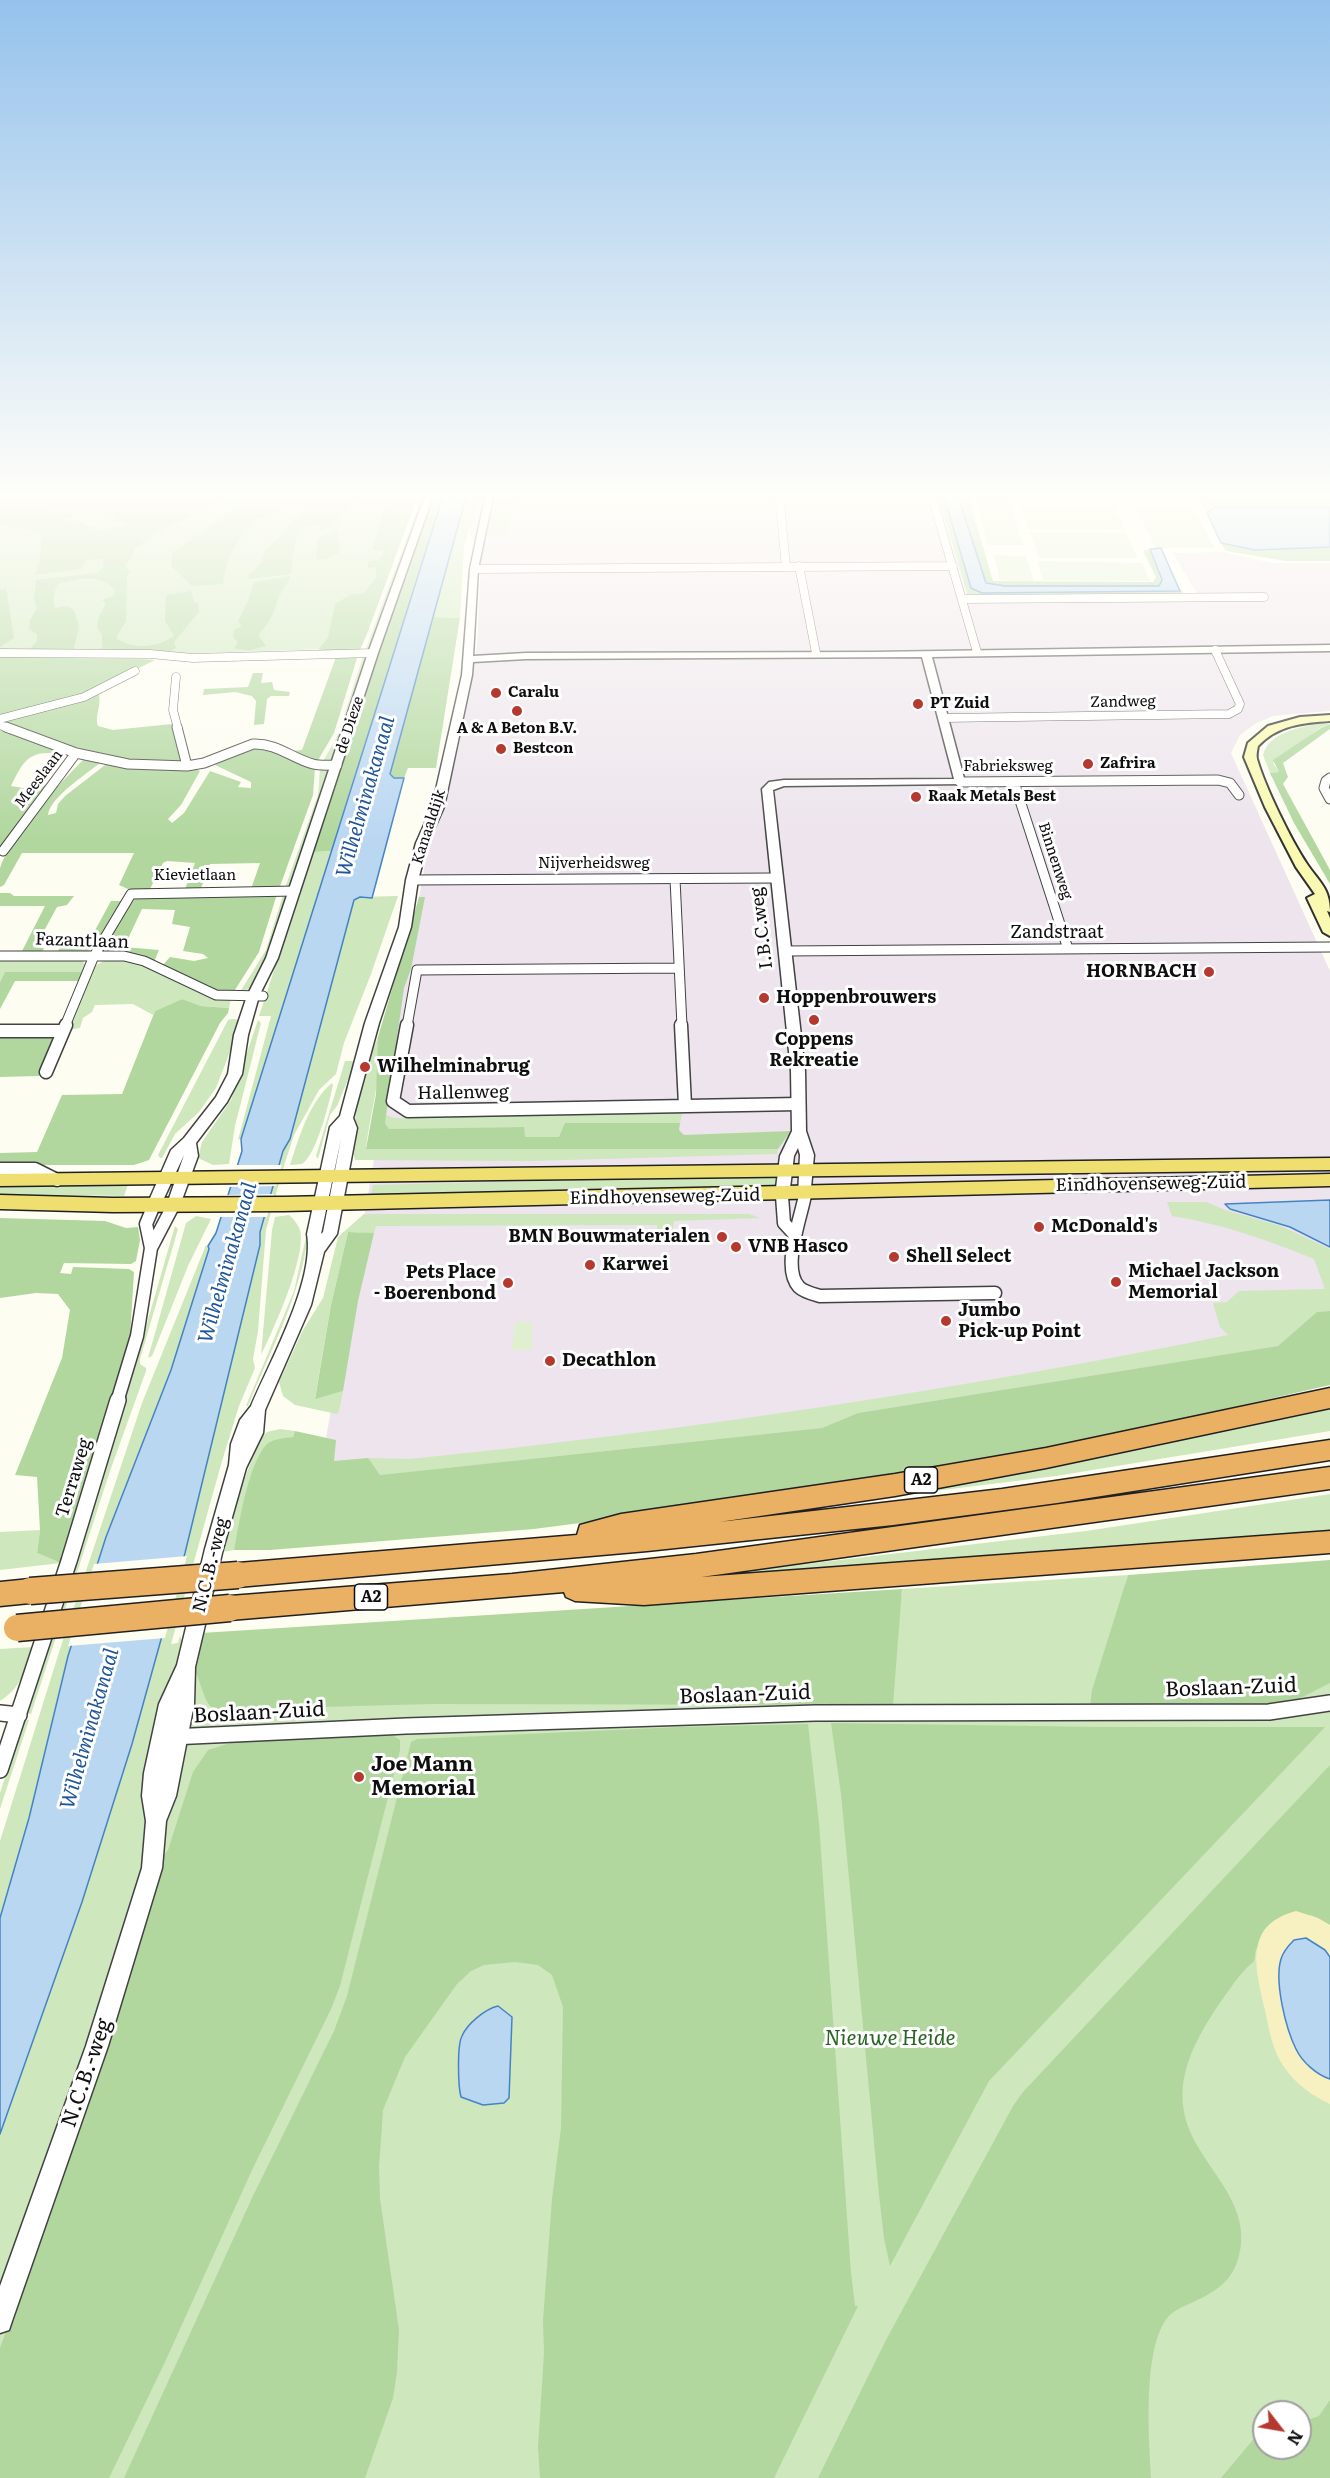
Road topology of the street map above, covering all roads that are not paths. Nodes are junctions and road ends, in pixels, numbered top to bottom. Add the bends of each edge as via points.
1 (389, 609) edge
2 (472, 609) edge
3 (807, 609) edge
4 (966, 609) edge
5 (1330, 648) edge
6 (1215, 650) junction
7 (977, 652) junction
8 (0, 653) edge
9 (373, 653) junction
10 (816, 653) junction
11 (926, 653) junction
12 (469, 656) junction
13 (135, 672) dead end
14 (176, 677) dead end
15 (943, 718) junction
16 (1330, 718) edge
17 (0, 719) edge
18 (0, 725) edge
19 (76, 753) junction
20 (337, 765) junction
21 (187, 766) junction
22 (1330, 778) edge
23 (960, 782) junction
24 (1014, 782) junction
25 (770, 785) joint
26 (1239, 795) dead end
27 (1330, 799) edge
28 (3, 851) dead end
29 (1302, 867) junction
30 (775, 878) junction
31 (675, 879) junction
32 (412, 880) junction
33 (296, 891) junction
34 (1330, 908) edge
35 (1330, 932) edge
36 (1330, 947) edge
37 (1068, 949) junction
38 (784, 951) junction
39 (0, 956) edge
40 (94, 956) junction
41 (678, 968) junction
42 (259, 996) junction
43 (63, 1031) junction
44 (0, 1032) edge
45 (46, 1072) dead end
46 (799, 1104) junction
47 (685, 1105) junction
48 (799, 1131) junction
49 (189, 1142) junction
50 (1330, 1164) edge
51 (0, 1169) edge
52 (786, 1170) junction
53 (807, 1170) junction
54 (333, 1175) junction
55 (184, 1177) junction
56 (165, 1178) junction
57 (0, 1180) edge
58 (57, 1180) junction
59 (1326, 1181) edge
60 (805, 1195) junction
61 (782, 1196) junction
62 (0, 1202) edge
63 (328, 1202) junction
64 (174, 1204) junction
65 (154, 1205) junction
66 (795, 1234) junction
67 (151, 1248) junction
68 (995, 1293) dead end
69 (1330, 1398) edge
70 (1330, 1450) edge
71 (1330, 1478) edge
72 (1330, 1542) edge
73 (510, 1551) junction
74 (512, 1586) junction
75 (0, 1594) edge
76 (9, 1628) edge
77 (1330, 1703) edge
78 (0, 1713) edge
79 (18, 1715) junction
80 (170, 1737) junction
81 (0, 1770) edge
82 (0, 2321) edge

1 - 9 street, de Dieze
2 - 12 street, Kanaaldijk
3 - 10 street
4 - 7 street
5 - 6 street
6 - 7 street
6 - 15 street, Zandweg via 1240,704 1229,714
7 - 11 street
8 - 9 street via 193,658
9 - 20 street, de Dieze
10 - 11 street
10 - 12 street
11 - 15 street
12 - 32 street, Kanaaldijk via 438,807
13 - 17 street via 75,700
14 - 21 street via 173,710
15 - 23 street
16 - 29 main road via 1300,720 1272,728 1251,751 1256,773
18 - 19 street
19 - 21 street via 128,764
19 - 28 street, Meeslaan
20 - 21 street via 312,764 276,745 261,743
20 - 33 street, de Dieze
22 - 27 street via 1324,788
23 - 24 street, Fabrieksweg
23 - 25 street, Fabrieksweg
24 - 26 street, Fabrieksweg via 1218,780 1230,783
24 - 37 street, Binnenweg
25 - 30 street, I.B.C.weg via 767,792
29 - 34 main road
29 - 35 main road
30 - 31 street, Nijverheidsweg
30 - 38 street, I.B.C.weg
31 - 32 street, Nijverheidsweg
31 - 41 street
32 - 54 street, Kanaaldijk via 405,927 357,1073 346,1118 350,1128
33 - 40 street, Kievietlaan via 136,892 131,894
33 - 42 street, de Dieze via 272,958 270,976
36 - 37 street, Zandstraat
37 - 38 street, Zandstraat
38 - 46 street, I.B.C.weg
39 - 40 street, Fazantlaan
40 - 42 street, Fazantlaan via 136,958 207,992
40 - 43 street
41 - 47 street
41 - 47 street, Hallenweg via 417,970 393,1101 408,1111
42 - 49 street, de Dieze via 250,1036 239,1052 235,1074 222,1099
43 - 44 street
43 - 45 street
46 - 47 street
46 - 48 street, I.B.C.weg
48 - 52 street, I.B.C.weg via 787,1156
48 - 53 street, I.B.C.weg via 807,1155
49 - 55 street via 191,1156
49 - 56 street, de Dieze via 176,1154
50 - 53 main road, Eindhovenseweg-Zuid
51 - 58 street, Eindhovenseweg-Zuid via 35,1169
52 - 53 main road, Eindhovenseweg-Zuid
52 - 54 main road, Eindhovenseweg-Zuid via 525,1176
52 - 61 street, I.B.C.weg
53 - 60 street, I.B.C.weg
54 - 55 main road, Eindhovenseweg-Zuid
54 - 63 street, Kanaaldijk
55 - 56 main road, Eindhovenseweg-Zuid
55 - 64 street
56 - 58 main road, Eindhovenseweg-Zuid
56 - 65 street, de Dieze
57 - 58 main road, Eindhovenseweg-Zuid
59 - 60 main road, Eindhovenseweg-Zuid
60 - 61 main road, Eindhovenseweg-Zuid
60 - 66 street
61 - 63 main road, Eindhovenseweg-Zuid
61 - 66 street via 784,1223
62 - 65 main road, Eindhovenseweg-Zuid
63 - 64 main road, Eindhovenseweg-Zuid
63 - 80 street, N.C.B.-weg via 330,1234 317,1250 303,1305 257,1410 258,1425 252,1445 238,1465 186,1666 187,1686
64 - 65 main road, Eindhovenseweg-Zuid
64 - 67 street, Terraweg
65 - 67 street, Terraweg via 146,1224
66 - 68 street via 792,1274 798,1286 809,1293
67 - 79 street, Terraweg via 136,1336
69 - 73 highway, A2 via 1046,1458 621,1526
70 - 73 highway, A2 via 1153,1479 892,1514
71 - 74 highway, A2 via 696,1566
72 - 74 highway, A2 via 644,1593
73 - 75 highway, A2, bridge
74 - 76 highway, A2, bridge
77 - 80 street, Boslaan-Zuid via 1269,1712 815,1713
78 - 79 street
79 - 81 street, Terraweg
80 - 82 street, N.C.B.-weg via 166,1796 156,1821 152,1868 97,2046

